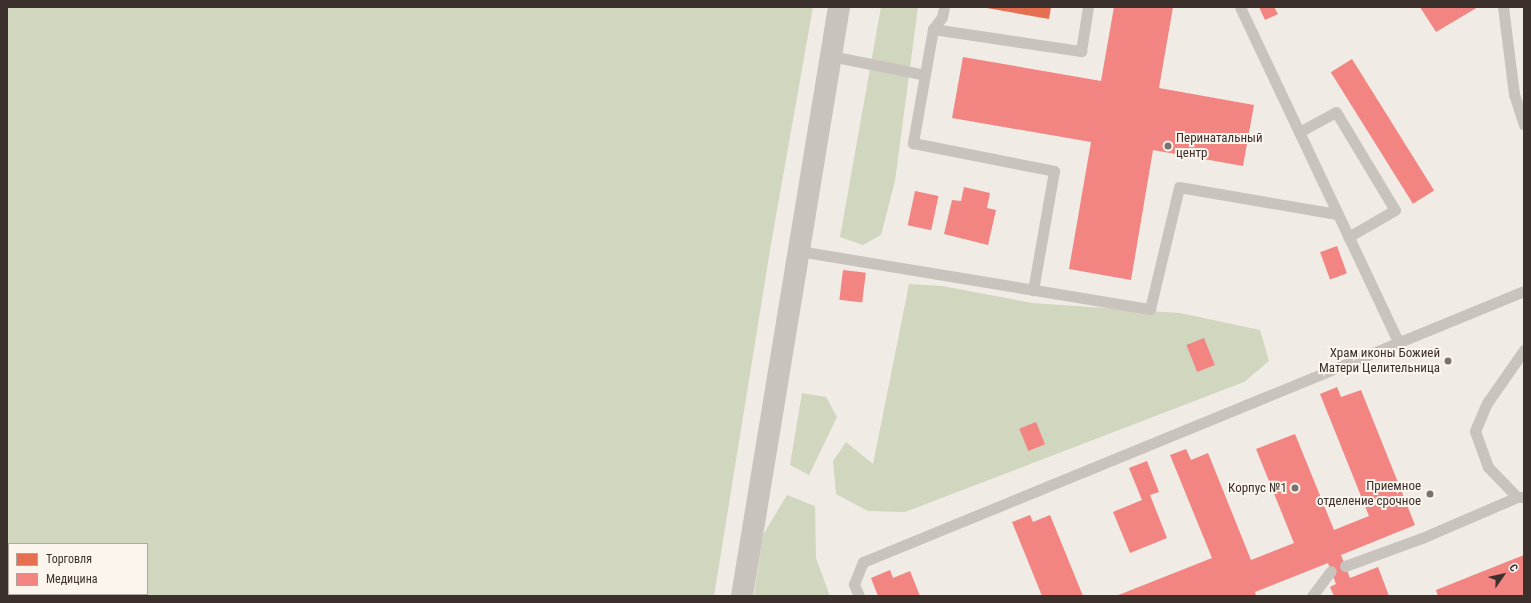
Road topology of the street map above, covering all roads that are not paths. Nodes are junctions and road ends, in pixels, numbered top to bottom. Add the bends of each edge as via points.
1 (839, 7) edge
2 (944, 7) edge
3 (1088, 7) edge
4 (1240, 7) edge
5 (1503, 7) edge
6 (933, 29) junction
7 (831, 56) junction
8 (925, 75) junction
9 (1524, 124) edge
10 (1299, 132) junction
11 (1337, 214) junction
12 (1348, 237) junction
13 (798, 251) junction
14 (1033, 290) junction
15 (1524, 291) edge
16 (1398, 341) junction
17 (1524, 350) edge
18 (1521, 497) edge
19 (1346, 566) dead end
20 (1331, 571) dead end
21 (742, 596) edge
22 (859, 596) edge
23 (1312, 596) edge

1 - 7 street
2 - 6 lane via 942,17
3 - 6 lane via 1081,51
4 - 10 lane
5 - 9 lane via 1514,94
6 - 8 lane
7 - 8 lane
7 - 13 street
8 - 14 lane via 913,143 1054,171
10 - 11 lane
10 - 12 lane via 1336,112 1394,210
11 - 12 lane
11 - 14 lane via 1179,187 1150,309
12 - 16 lane
13 - 14 lane
13 - 21 street
15 - 16 lane
16 - 22 lane via 863,562 854,584
17 - 18 lane via 1487,403 1475,431 1488,467
18 - 19 lane
20 - 23 lane

